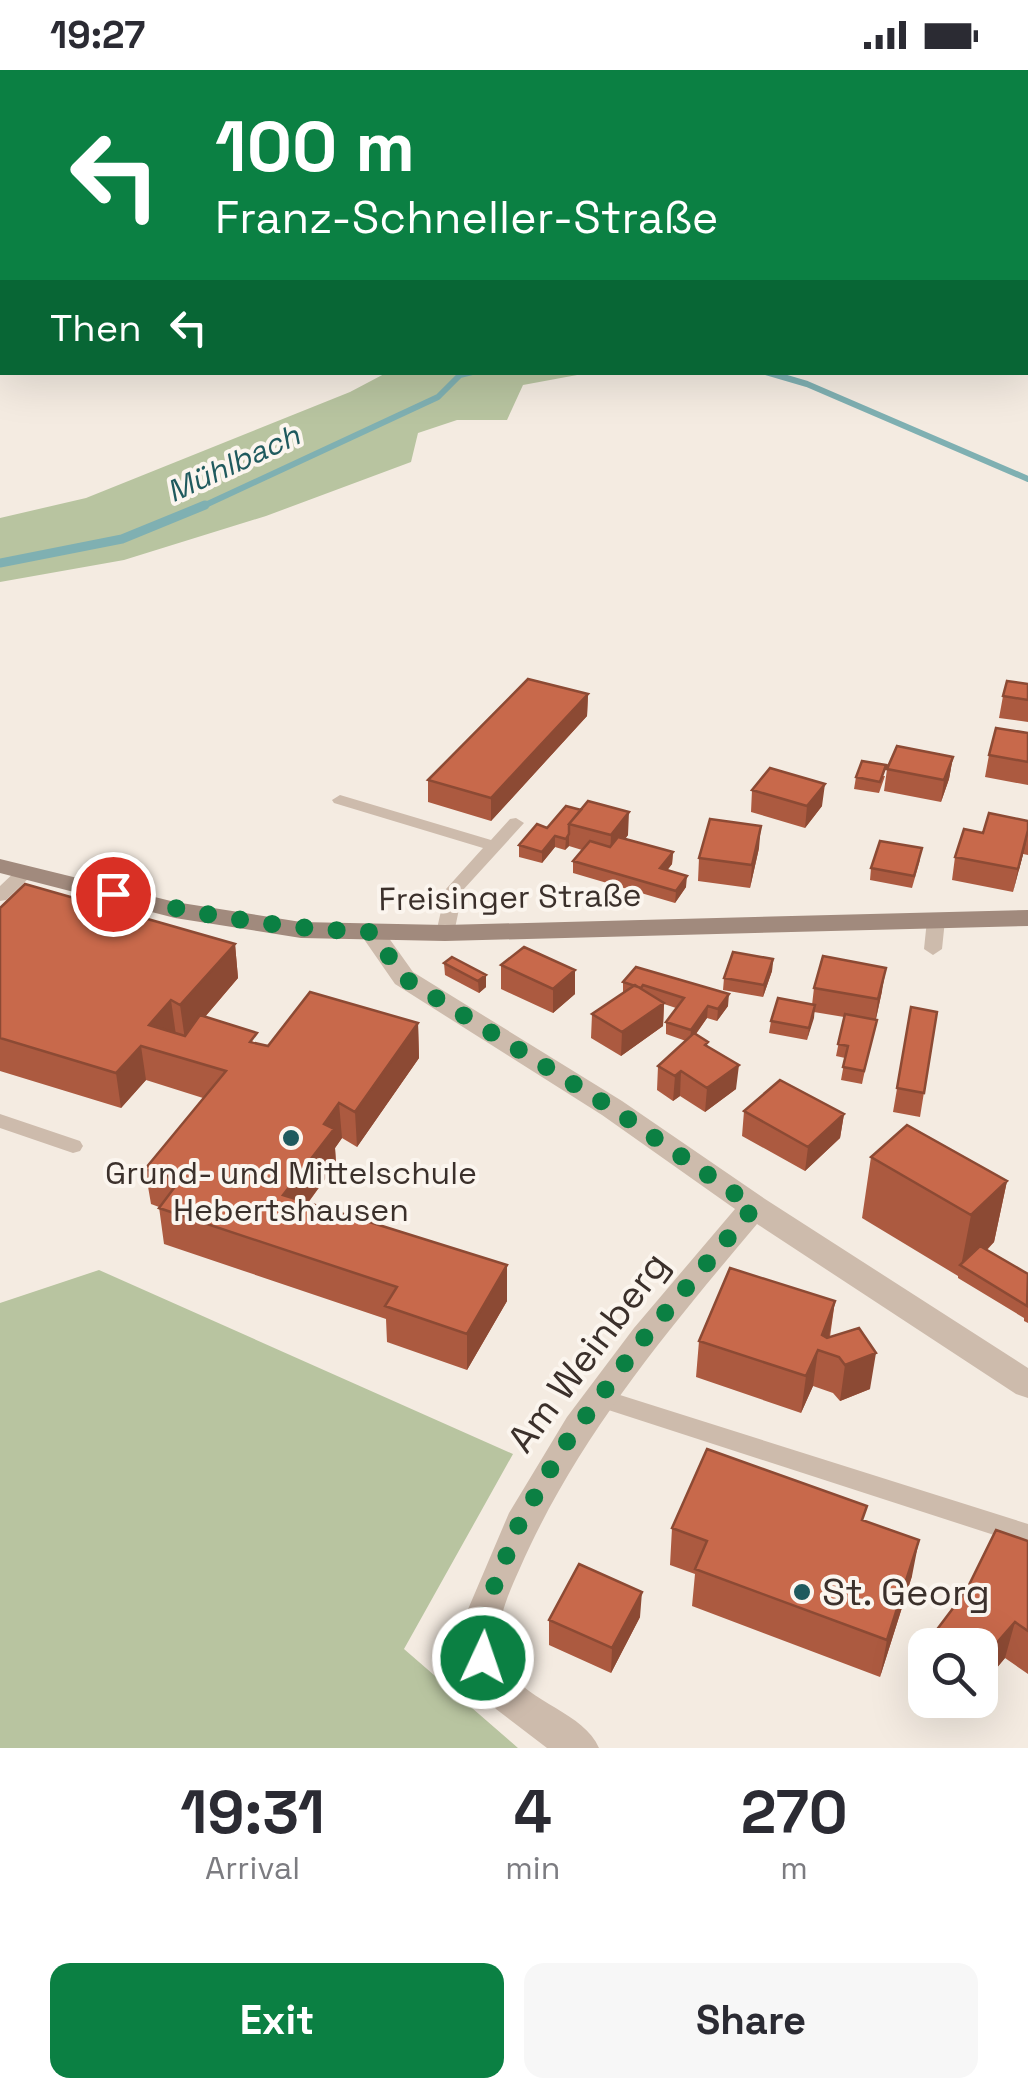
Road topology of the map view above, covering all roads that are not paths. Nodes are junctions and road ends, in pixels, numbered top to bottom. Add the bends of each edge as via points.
1 (340, 800) dead end
2 (516, 823) dead end
3 (494, 846) junction
4 (13, 869) edge
5 (0, 896) edge
6 (1028, 918) edge
7 (936, 920) junction
8 (372, 932) junction
9 (445, 933) junction
10 (933, 949) dead end
11 (0, 1121) edge
12 (73, 1146) dead end
13 (754, 1207) junction
14 (1028, 1385) edge
15 (600, 1398) junction
16 (1028, 1534) edge
17 (580, 1748) edge

1 - 3 lane
2 - 3 lane
3 - 9 lane via 455,889
4 - 5 lane
4 - 8 main road, Freisinger Straße via 175,910 301,930
6 - 7 main road, Freisinger Straße
7 - 9 main road, Freisinger Straße
7 - 10 lane
8 - 9 main road, Freisinger Straße
8 - 13 street via 404,978 612,1108
11 - 12 lane
13 - 14 street
13 - 15 street, Am Weinberg
15 - 16 lane
15 - 17 street, Am Weinberg via 519,1524 480,1622 483,1658 507,1695

